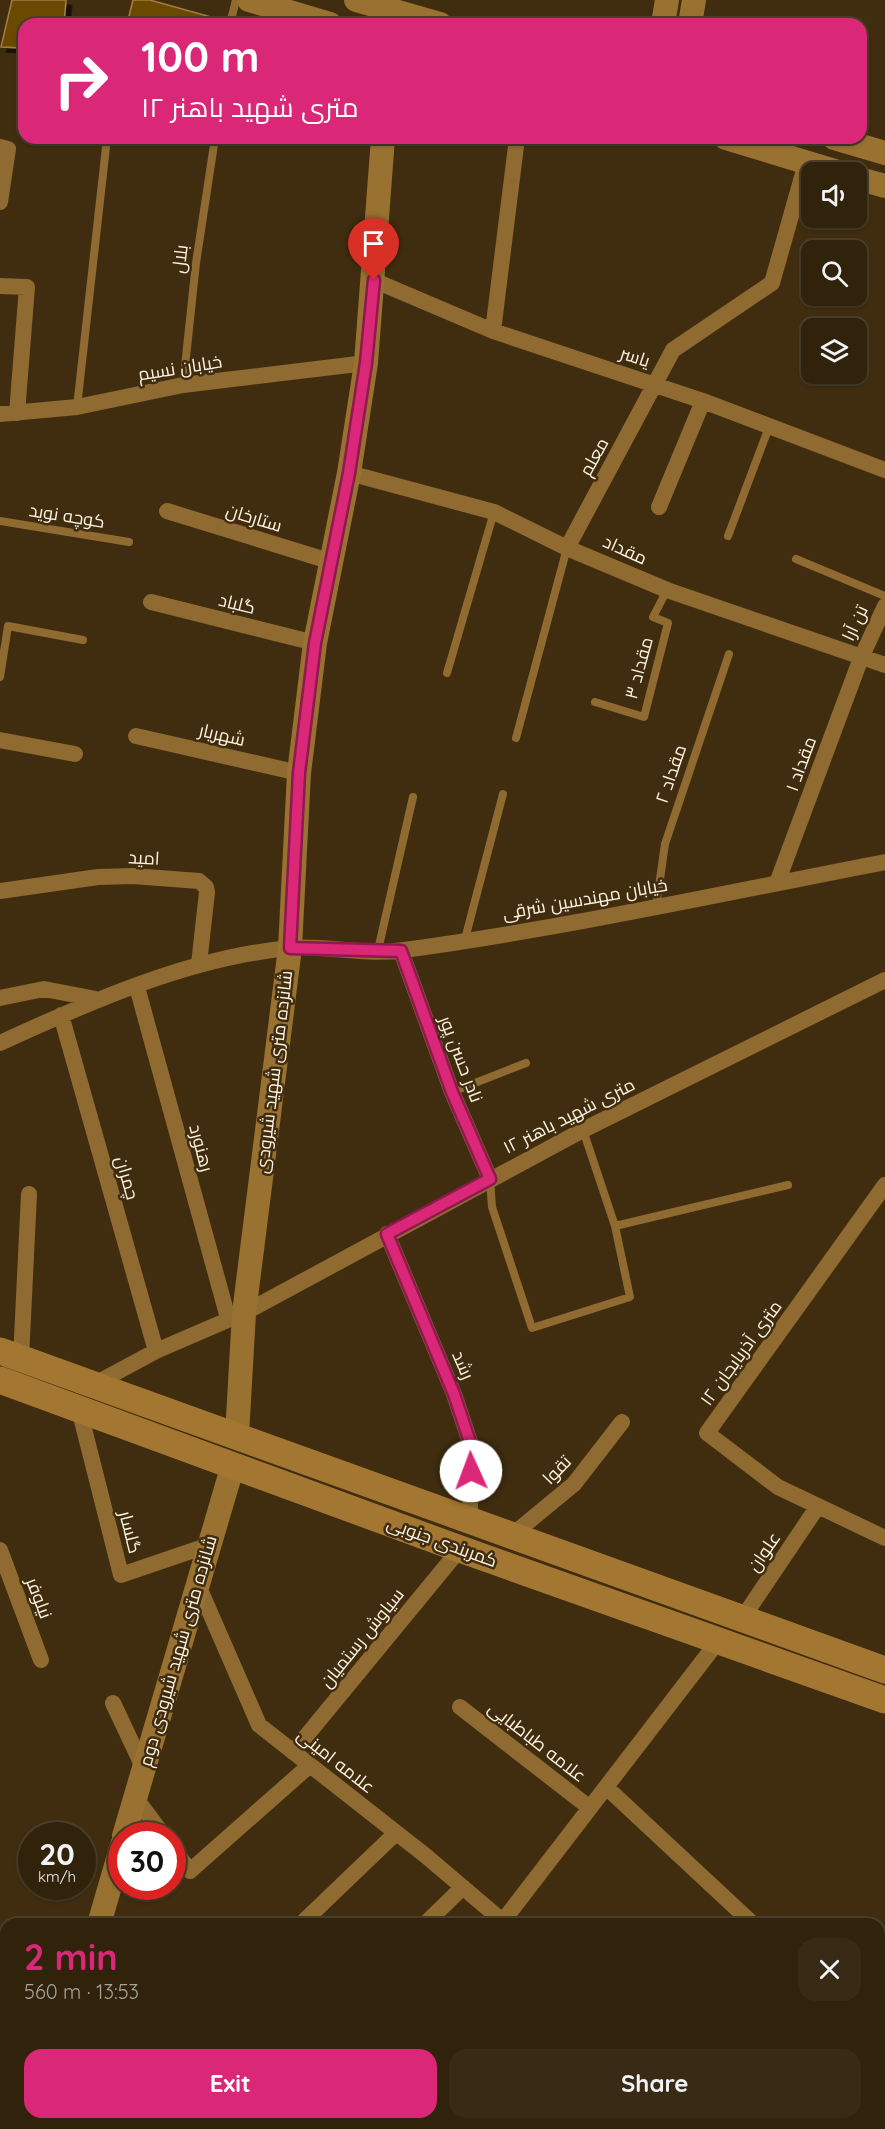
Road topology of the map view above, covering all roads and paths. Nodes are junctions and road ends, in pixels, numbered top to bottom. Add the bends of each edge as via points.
1 (236, 0) edge
2 (249, 0) edge
3 (357, 0) edge
4 (667, 0) edge
5 (694, 0) edge
6 (232, 18) edge
7 (310, 18) edge
8 (395, 18) edge
9 (664, 18) edge
10 (691, 18) edge
11 (105, 144) edge
12 (214, 144) edge
13 (383, 144) edge
14 (516, 144) edge
15 (745, 144) edge
16 (854, 144) edge
17 (0, 147) edge
18 (885, 153) edge
19 (803, 162) edge
20 (801, 181) edge
21 (867, 181) edge
22 (885, 186) edge
23 (0, 202) edge
24 (374, 280) junction
25 (0, 286) edge
26 (493, 331) junction
27 (366, 363) junction
28 (183, 385) junction
29 (657, 385) junction
30 (703, 401) junction
31 (77, 407) junction
32 (17, 413) junction
33 (0, 414) edge
34 (769, 427) junction
35 (885, 470) edge
36 (349, 473) junction
37 (659, 507) dead end
38 (167, 512) dead end
39 (494, 512) junction
40 (0, 521) edge
41 (728, 536) dead end
42 (129, 542) dead end
43 (567, 548) junction
44 (796, 559) dead end
45 (329, 561) junction
46 (667, 590) junction
47 (885, 596) edge
48 (151, 602) dead end
49 (885, 606) edge
50 (83, 640) dead end
51 (315, 643) junction
52 (729, 654) dead end
53 (861, 658) junction
54 (885, 665) edge
55 (447, 673) dead end
56 (0, 677) edge
57 (595, 702) dead end
58 (136, 736) dead end
59 (516, 738) dead end
60 (0, 741) edge
61 (75, 754) dead end
62 (299, 773) junction
63 (503, 794) dead end
64 (413, 796) dead end
65 (885, 862) edge
66 (777, 883) junction
67 (0, 891) edge
68 (656, 907) junction
69 (465, 939) junction
70 (290, 948) junction
71 (378, 950) junction
72 (401, 951) junction
73 (199, 964) junction
74 (885, 980) edge
75 (137, 987) junction
76 (0, 998) edge
77 (96, 999) junction
78 (61, 1015) junction
79 (0, 1043) edge
80 (526, 1063) dead end
81 (452, 1092) junction
82 (584, 1130) junction
83 (490, 1179) junction
84 (788, 1185) dead end
85 (885, 1185) edge
86 (29, 1194) dead end
87 (615, 1226) junction
88 (387, 1234) junction
89 (236, 1316) junction
90 (156, 1351) junction
91 (11, 1355) edge
92 (4, 1384) edge
93 (93, 1384) junction
94 (79, 1409) junction
95 (622, 1422) dead end
96 (237, 1435) junction
97 (233, 1466) junction
98 (818, 1506) junction
99 (470, 1519) junction
100 (511, 1536) junction
101 (885, 1538) edge
102 (209, 1545) junction
103 (0, 1550) edge
104 (460, 1550) junction
105 (198, 1585) junction
106 (742, 1619) junction
107 (719, 1640) junction
108 (41, 1660) dead end
109 (885, 1670) edge
110 (885, 1700) edge
111 (113, 1703) dead end
112 (460, 1707) dead end
113 (293, 1752) junction
114 (310, 1765) junction
115 (144, 1769) junction
116 (606, 1787) junction
117 (135, 1797) junction
118 (590, 1808) junction
119 (128, 1822) edge
120 (154, 1822) edge
121 (396, 1833) junction
122 (186, 1866) edge
123 (463, 1887) junction
124 (108, 1893) edge
125 (101, 1918) edge
126 (307, 1918) edge
127 (431, 1918) edge
128 (499, 1918) edge
129 (509, 1918) edge
130 (747, 1918) edge

1 - 6 lane
2 - 7 main road
3 - 8 main road
4 - 9 main road
5 - 10 main road
11 - 31 lane
12 - 28 lane, بلال
13 - 24 main road, شانزده متری شهید شیرودی
14 - 26 street
15 - 19 main road
16 - 18 main road
17 - 23 street via 8,150
20 - 29 street, معلم via 772,283 674,350
21 - 22 main road
24 - 26 street, یاسر
24 - 27 main road, شانزده متری شهید شیرودی
25 - 32 street via 27,287
26 - 29 street, یاسر
27 - 28 street, خیابان نسیم
27 - 36 main road, شانزده متری شهید شیرودی
28 - 31 street, خیابان نسیم
29 - 30 street, یاسر
29 - 43 street, معلم
30 - 34 street, یاسر
30 - 37 street
31 - 32 street, خیابان نسیم
32 - 33 street, خیابان نسیم
34 - 35 street, یاسر
34 - 41 lane
36 - 39 street, مقداد
36 - 45 main road, شانزده متری شهید شیرودی
38 - 45 street, ستارخان
39 - 43 street, مقداد
39 - 55 lane
40 - 42 lane, کوچه نوید
43 - 46 street, مقداد
43 - 59 lane
44 - 47 lane
45 - 51 main road, شانزده متری شهید شیرودی
46 - 53 street, مقداد
46 - 57 lane, مقداد ۳ via 654,617 668,623 644,717
48 - 51 street, گلباد
49 - 53 street, تن آرا
50 - 56 lane via 8,626
51 - 62 main road, شانزده متری شهید شیرودی
52 - 68 lane, مقداد ۲ via 665,844
53 - 54 street, مقداد
53 - 66 street, مقداد ۱
58 - 62 street, شهریار
60 - 61 street
62 - 70 main road, شانزده متری شهید شیرودی
63 - 69 lane
64 - 71 lane
65 - 66 street, خیابان مهندسین شرقی
66 - 68 street, خیابان مهندسین شرقی
67 - 73 street, امید via 98,877 198,881 206,886 207,892
68 - 69 street, خیابان مهندسین شرقی
69 - 72 street, خیابان مهندسین شرقی
70 - 71 street, خیابان مهندسین شرقی
70 - 73 street, خیابان مهندسین شرقی
70 - 89 main road, شانزده متری شهید شیرودی
71 - 72 street, خیابان مهندسین شرقی
72 - 81 street, نادر حسن پور
73 - 75 street, خیابان مهندسین شرقی
74 - 82 street, ۱۲ متری شهید باهنر
75 - 77 street, خیابان مهندسین شرقی
75 - 89 street, رهنورد
76 - 77 street via 44,989
77 - 78 street, خیابان مهندسین شرقی
78 - 79 street, خیابان مهندسین شرقی
78 - 90 street, چمران
80 - 81 lane
81 - 83 street, نادر حسن پور
82 - 83 street, ۱۲ متری شهید باهنر
82 - 87 lane
83 - 87 lane via 492,1207 532,1328 630,1297
83 - 88 street, ۱۲ متری شهید باهنر
84 - 87 lane
85 - 98 street, ۱۲ متری آذربایجان via 707,1433 778,1488
86 - 91 street
88 - 89 street, ۱۲ متری شهید باهنر
88 - 99 street, رشد via 470,1442
89 - 90 street, ۱۲ متری شهید باهنر
89 - 96 main road, شانزده متری شهید شیرودی
90 - 93 street, ۱۲ متری شهید باهنر
91 - 93 main road, کمربندی جنوبی
92 - 94 main road, کمربندی جنوبی
93 - 96 main road, کمربندی جنوبی
94 - 97 main road, کمربندی جنوبی
94 - 102 street, گلسار via 121,1575
95 - 100 street, تقوا via 574,1484
96 - 97 main road
96 - 99 main road, کمربندی جنوبی
97 - 102 main road, شانزده متری شهید شیرودی دوم
97 - 104 main road, کمربندی جنوبی
98 - 101 street, ۱۲ متری آذربایجان
98 - 106 street, علوان
99 - 100 main road, کمربندی جنوبی
100 - 106 main road, کمربندی جنوبی
102 - 105 main road, شانزده متری شهید شیرودی دوم
103 - 108 street, نیلوفر
104 - 107 main road, کمربندی جنوبی
104 - 113 street, سیاوش رستمیان
105 - 113 street, علامه امینی via 259,1725
105 - 115 main road, شانزده متری شهید شیرودی دوم
106 - 109 main road, کمربندی جنوبی
107 - 110 main road, کمربندی جنوبی
107 - 116 street
111 - 115 street
112 - 118 street, علامه طباطبایی
113 - 114 street, علامه امینی
114 - 121 street, علامه امینی
114 - 122 street via 190,1871
115 - 117 main road, شانزده متری شهید شیرودی دوم
116 - 118 street
116 - 130 street
117 - 119 main road, شانزده متری شهید شیرودی دوم
117 - 120 street
118 - 129 street
121 - 123 street, علامه امینی
121 - 126 street
123 - 127 street
123 - 128 street, علامه امینی
124 - 125 main road

